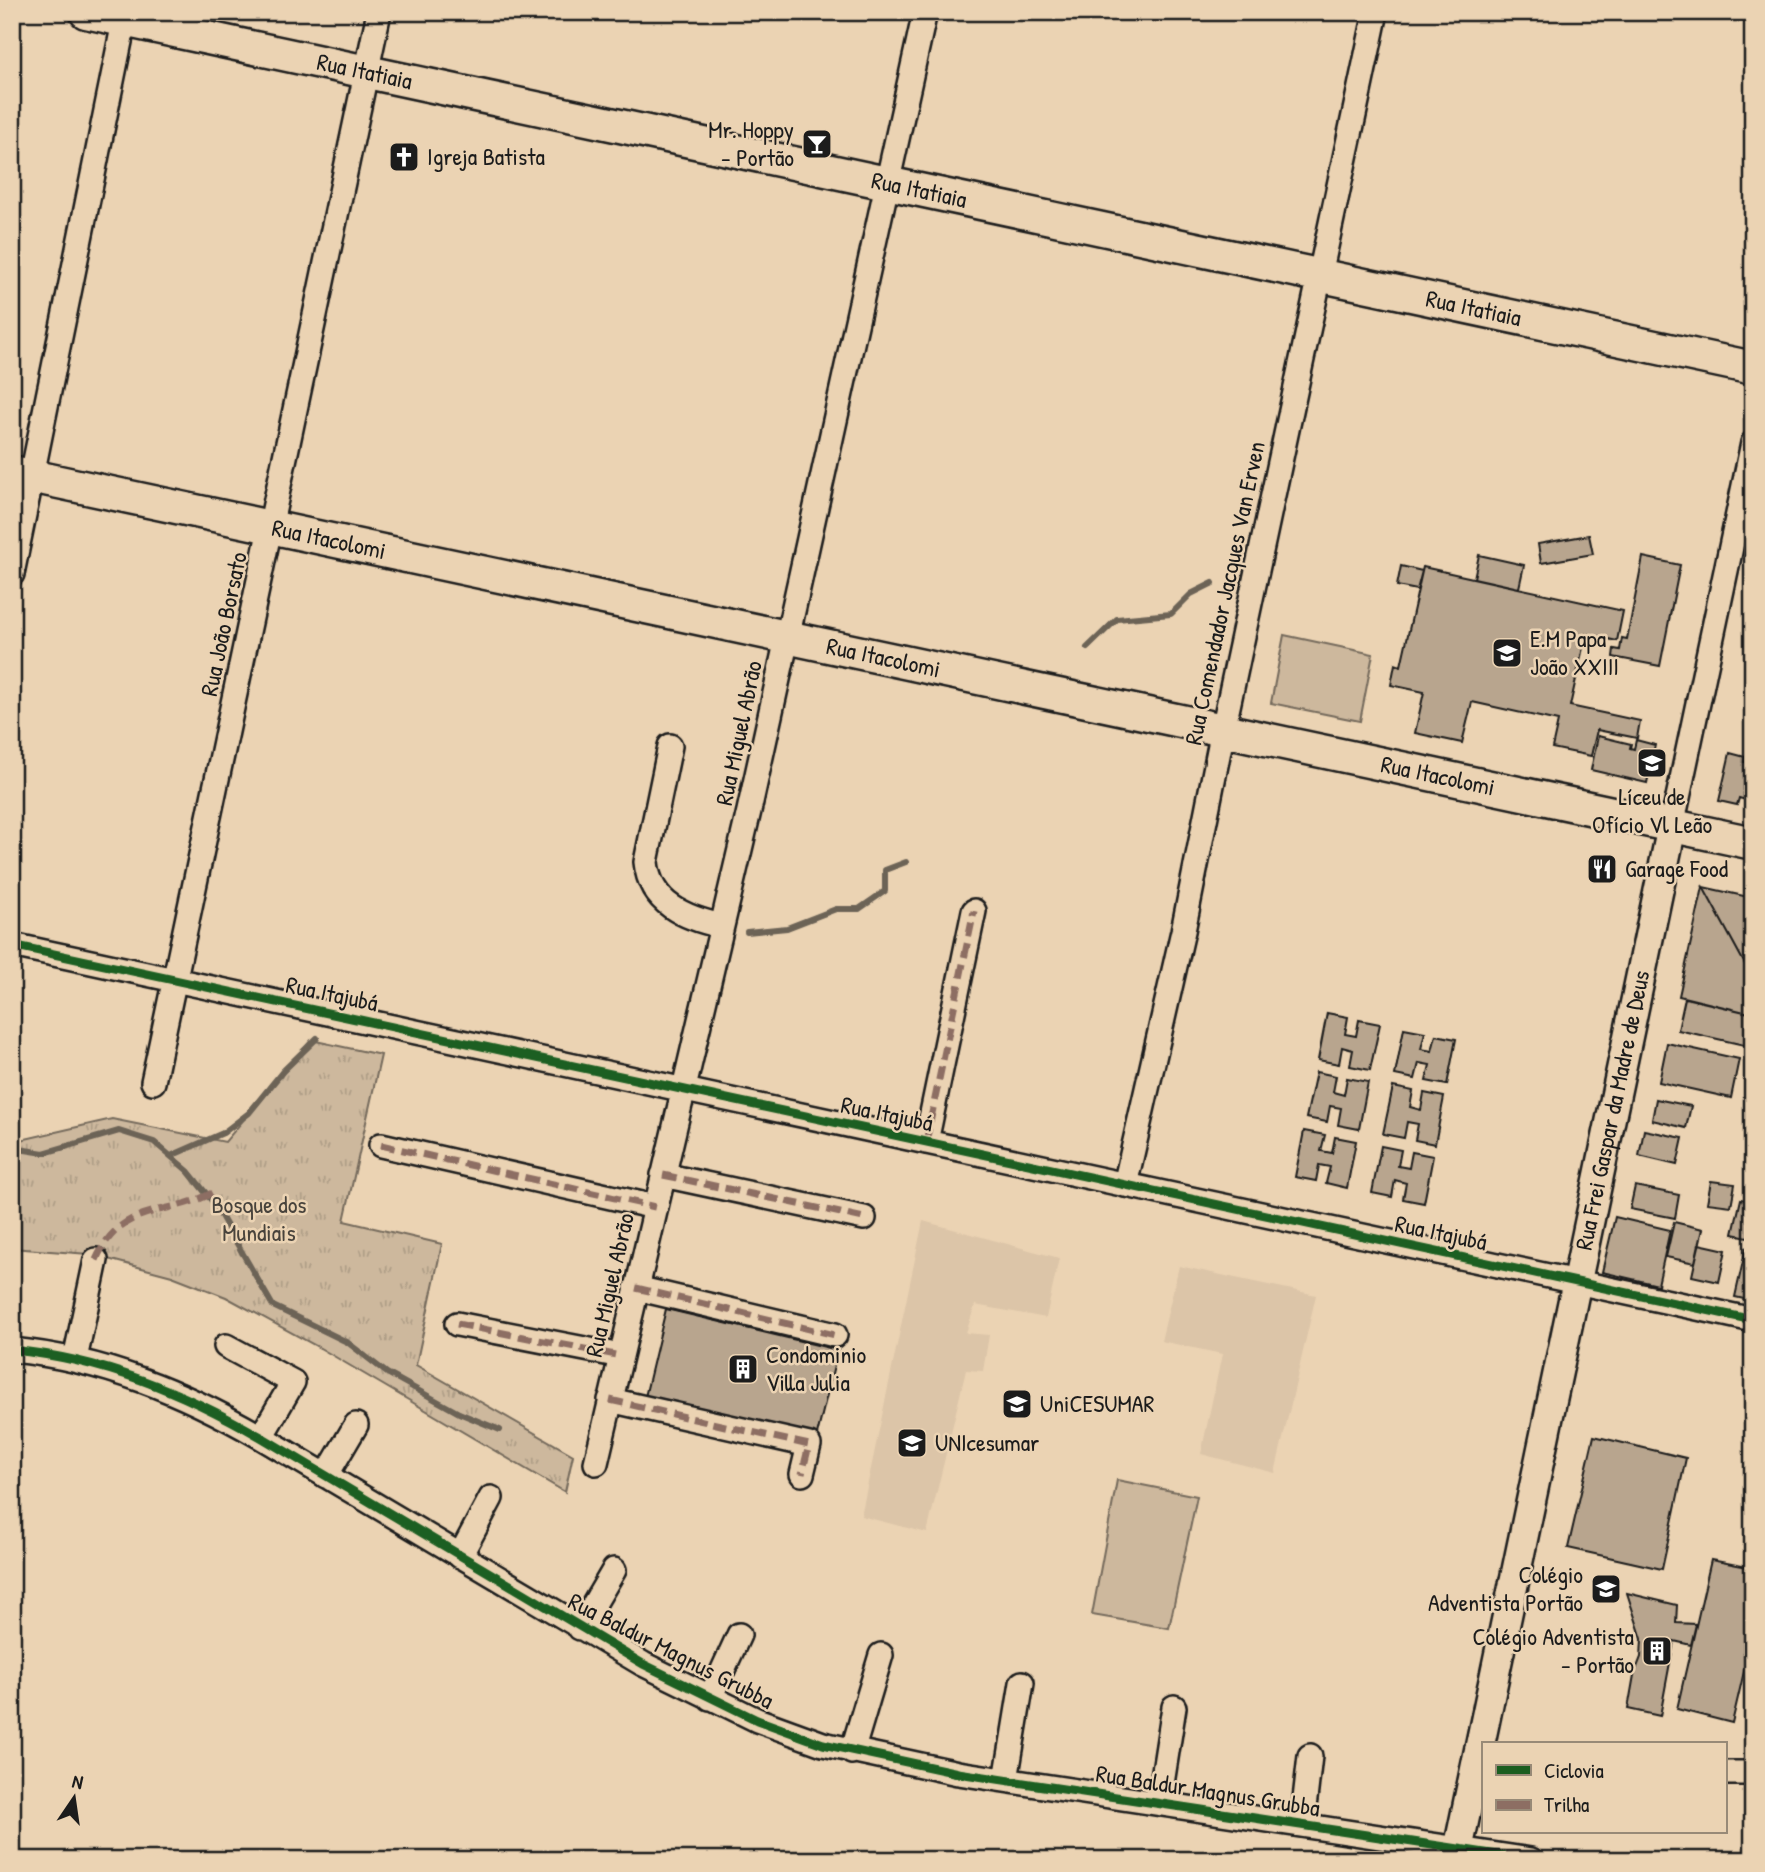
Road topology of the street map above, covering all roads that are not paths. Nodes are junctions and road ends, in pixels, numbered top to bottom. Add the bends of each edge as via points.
1 (86, 12) edge
2 (379, 12) edge
3 (925, 12) edge
4 (1376, 12) edge
5 (125, 17) edge
6 (366, 72) junction
7 (887, 183) junction
8 (1320, 276) junction
9 (1753, 368) edge
10 (1753, 443) edge
11 (23, 474) edge
12 (272, 527) junction
13 (12, 574) edge
14 (786, 637) junction
15 (1223, 730) junction
16 (670, 746) dead end
17 (1672, 826) junction
18 (1753, 844) edge
19 (974, 911) dead end
20 (722, 926) junction
21 (12, 945) edge
22 (175, 980) junction
23 (153, 1082) dead end
24 (683, 1090) junction
25 (926, 1142) junction
26 (381, 1145) dead end
27 (663, 1175) junction
28 (1125, 1185) junction
29 (655, 1207) junction
30 (864, 1218) dead end
31 (96, 1260) dead end
32 (1577, 1282) junction
33 (636, 1288) junction
34 (1753, 1321) edge
35 (457, 1324) dead end
36 (835, 1335) dead end
37 (226, 1346) dead end
38 (12, 1350) edge
39 (621, 1356) junction
40 (75, 1359) junction
41 (610, 1400) junction
42 (356, 1425) dead end
43 (261, 1437) junction
44 (596, 1462) dead end
45 (802, 1474) dead end
46 (326, 1476) junction
47 (491, 1499) dead end
48 (460, 1556) junction
49 (614, 1570) dead end
50 (580, 1628) junction
51 (739, 1635) dead end
52 (881, 1655) dead end
53 (1022, 1683) dead end
54 (710, 1698) junction
55 (1174, 1707) dead end
56 (1486, 1742) edge
57 (852, 1752) junction
58 (1310, 1756) dead end
59 (1482, 1765) edge
60 (1726, 1773) edge
61 (1753, 1773) edge
62 (1006, 1780) junction
63 (1476, 1795) edge
64 (1159, 1803) junction
65 (1302, 1825) junction
66 (1457, 1854) edge
67 (1531, 1860) edge

1 - 5 main road, Rua Itatiaia
2 - 6 street, Rua João Borsato
3 - 7 street, Rua Miguel Abrão
4 - 8 street, Rua Comendador Jacques Van Erven
5 - 6 main road, Rua Itatiaia
5 - 11 street
6 - 7 main road, Rua Itatiaia
6 - 12 street, Rua João Borsato
7 - 8 main road, Rua Itatiaia
7 - 14 street, Rua Miguel Abrão
8 - 9 main road, Rua Itatiaia
8 - 15 street, Rua Comendador Jacques Van Erven
10 - 17 street, Rua Frei Gaspar da Madre de Deus
11 - 12 main road, Rua Itacolomi
11 - 13 street
12 - 14 main road, Rua Itacolomi
12 - 22 street, Rua João Borsato
14 - 15 main road, Rua Itacolomi
14 - 20 street, Rua Miguel Abrão
15 - 17 main road, Rua Itacolomi
15 - 28 street, Rua Comendador Jacques Van Erven via 1184,931
16 - 20 street via 647,876 662,901 697,921
17 - 18 main road, Rua Itacolomi
17 - 32 street, Rua Frei Gaspar da Madre de Deus
19 - 25 street
20 - 24 street, Rua Miguel Abrão
21 - 22 street, Rua Itajubá
22 - 23 street, Rua João Borsato
22 - 24 street, Rua Itajubá
24 - 25 street, Rua Itajubá
24 - 27 street, Rua Miguel Abrão
25 - 28 street, Rua Itajubá
26 - 29 street
27 - 29 street, Rua Miguel Abrão
27 - 30 street
28 - 32 street, Rua Itajubá
29 - 33 street, Rua Miguel Abrão
31 - 40 street
32 - 34 street, Rua Itajubá
32 - 56 street, Rua Frei Gaspar da Madre de Deus
33 - 36 street
33 - 39 street, Rua Miguel Abrão
35 - 39 street
37 - 43 street via 293,1382
38 - 40 street, Rua Baldur Magnus Grubba
39 - 41 street, Rua Miguel Abrão
40 - 43 street, Rua Baldur Magnus Grubba via 135,1376
41 - 44 street, Rua Miguel Abrão
41 - 45 street via 808,1445
42 - 46 street
43 - 46 street, Rua Baldur Magnus Grubba
46 - 48 street, Rua Baldur Magnus Grubba
47 - 48 street
48 - 50 street, Rua Baldur Magnus Grubba
49 - 50 street
50 - 54 street, Rua Baldur Magnus Grubba
51 - 54 street
52 - 57 street
53 - 62 street
54 - 57 street, Rua Baldur Magnus Grubba via 789,1732
55 - 64 street
57 - 62 street, Rua Baldur Magnus Grubba
58 - 65 street
59 - 63 street, Rua Frei Gaspar da Madre de Deus
60 - 61 street
62 - 64 street, Rua Baldur Magnus Grubba
63 - 66 street, Rua Frei Gaspar da Madre de Deus
64 - 65 street, Rua Baldur Magnus Grubba
65 - 66 street, Rua Baldur Magnus Grubba
66 - 67 street, Rua Baldur Magnus Grubba

